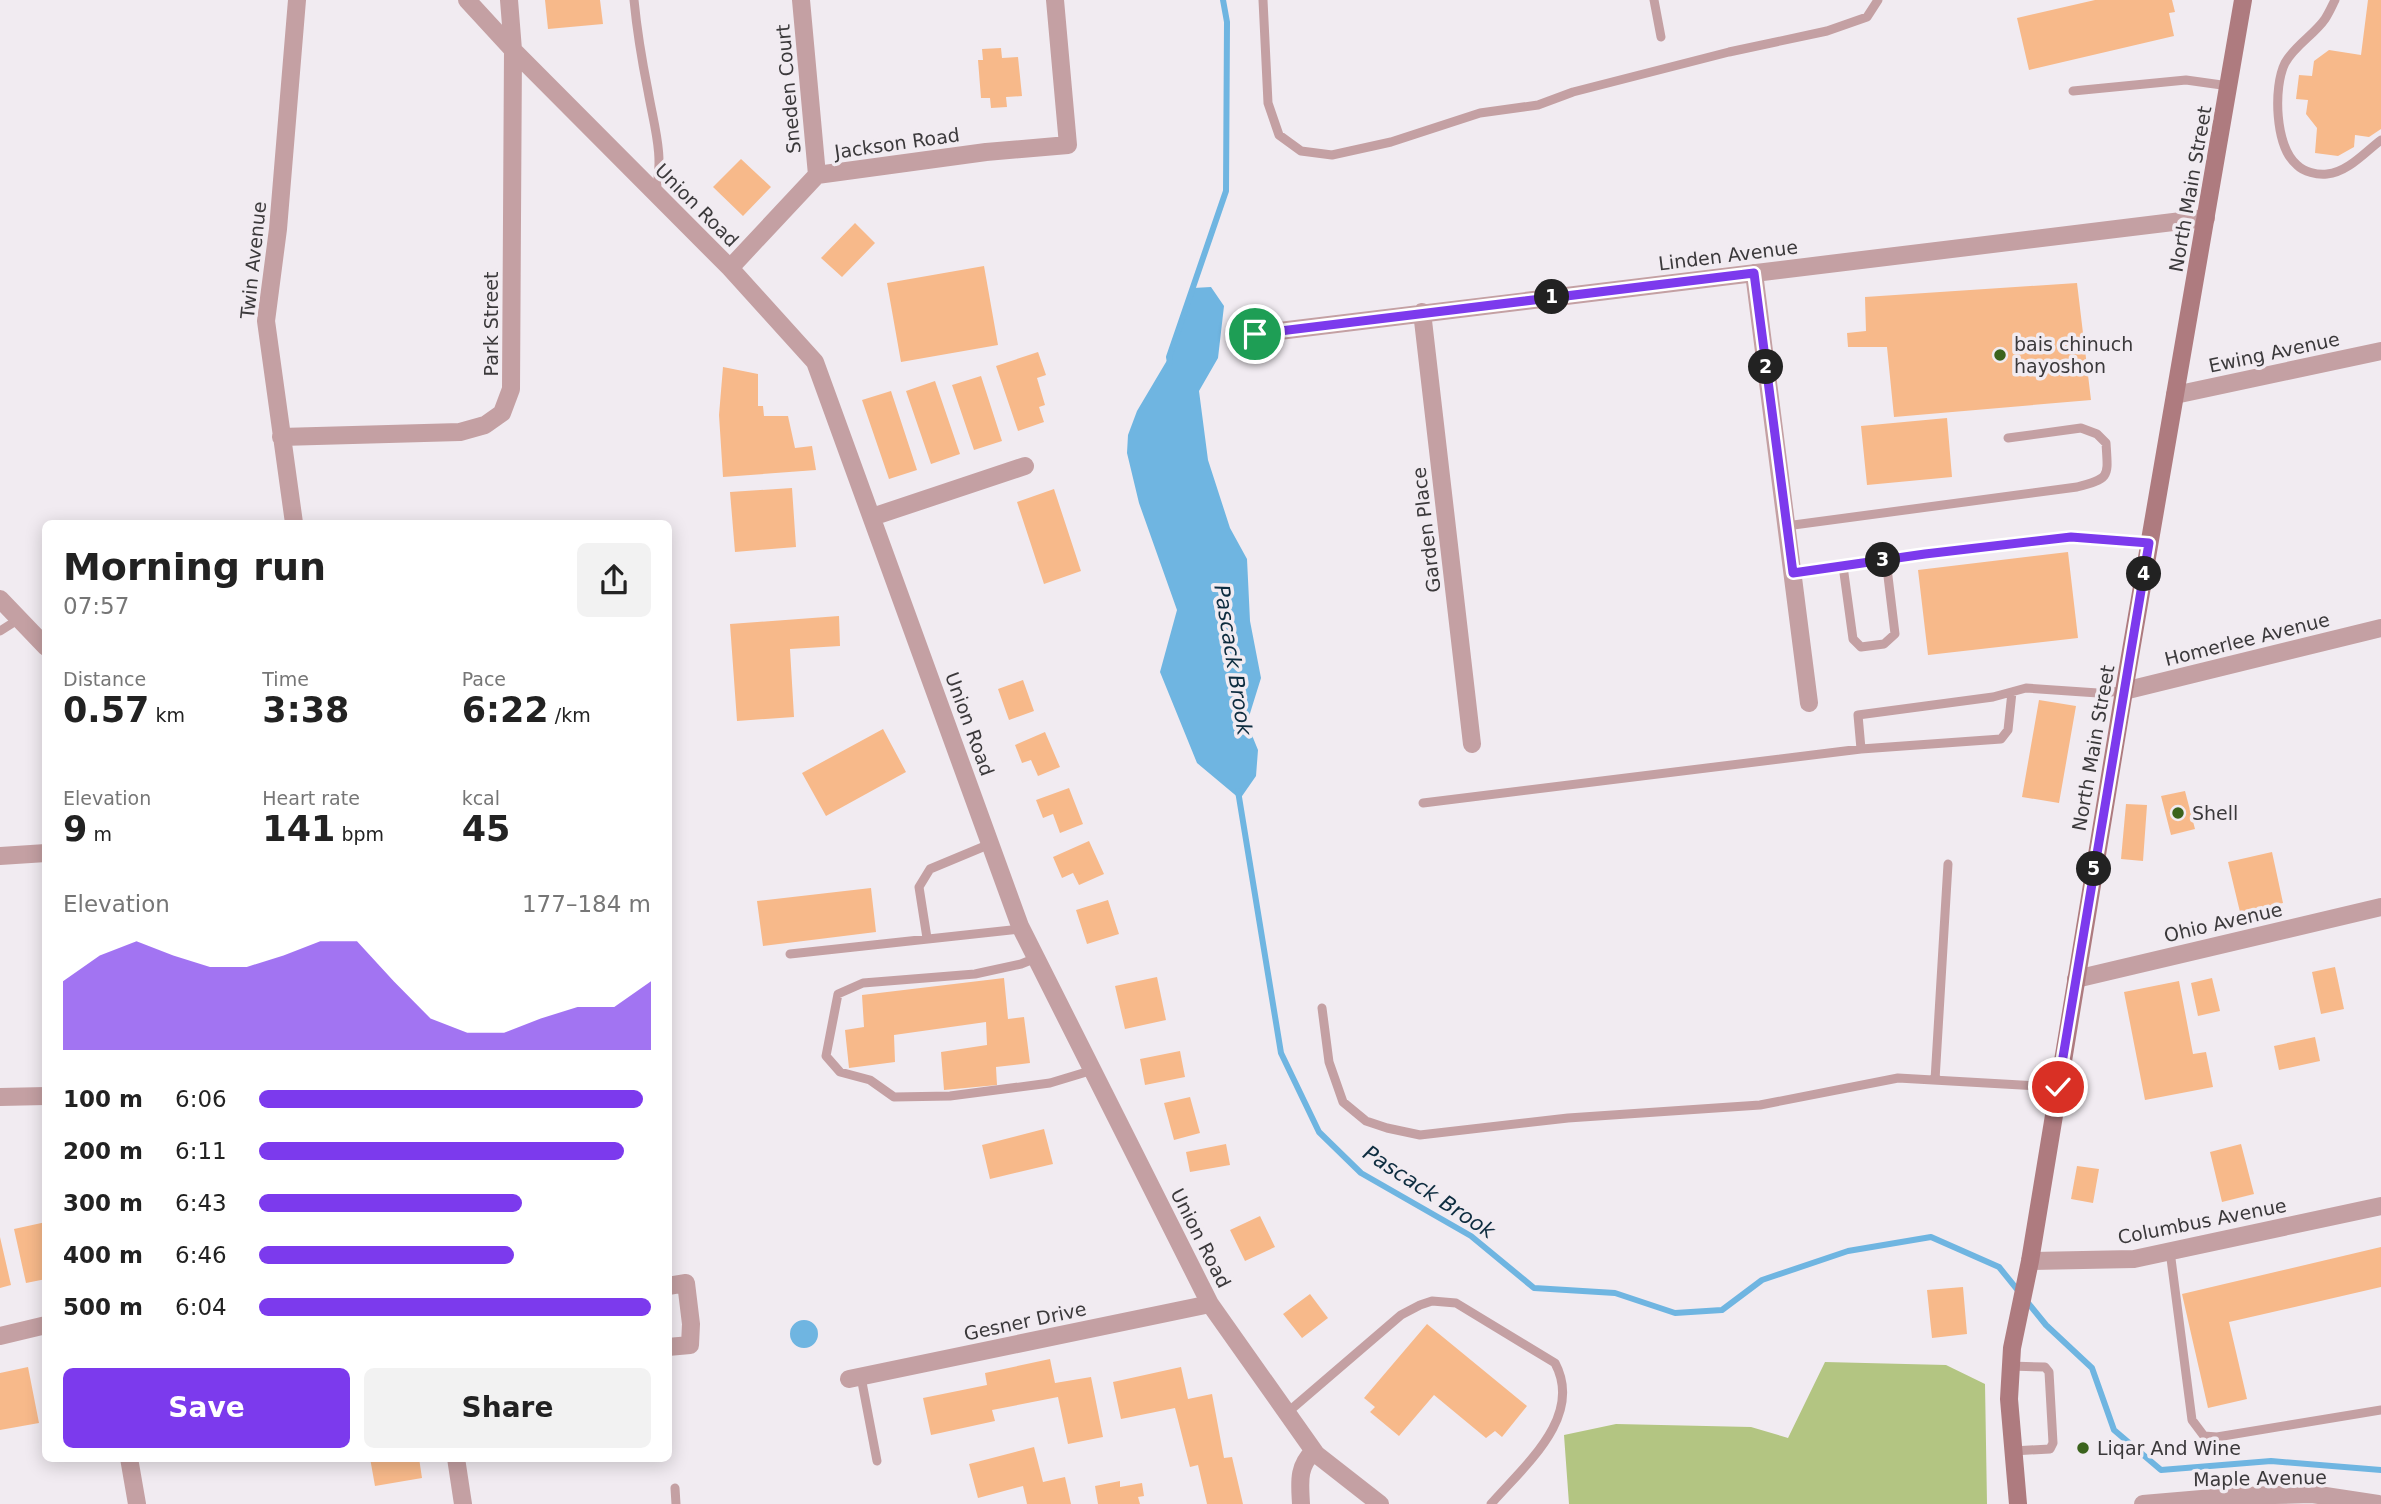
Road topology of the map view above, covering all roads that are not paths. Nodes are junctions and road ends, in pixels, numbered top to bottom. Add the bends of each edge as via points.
1 (297, 0) edge
2 (467, 0) edge
3 (509, 0) edge
4 (634, 0) edge
5 (801, 0) edge
6 (1055, 0) edge
7 (1264, 0) edge
8 (1654, 0) edge
9 (1878, 0) edge
10 (2244, 0) edge
11 (2335, 0) edge
12 (1661, 37) dead end
13 (513, 50) junction
14 (2229, 86) junction
15 (2073, 91) dead end
16 (2381, 140) edge
17 (817, 175) junction
18 (655, 193) junction
19 (2206, 218) junction
20 (730, 268) junction
21 (1754, 273) junction
22 (1422, 312) junction
23 (1255, 334) dead end
24 (2381, 351) edge
25 (2175, 395) junction
26 (281, 437) junction
27 (2008, 438) dead end
28 (1026, 466) dead end
29 (872, 517) junction
30 (294, 520) edge
31 (1786, 526) junction
32 (2149, 543) junction
33 (1886, 560) junction
34 (1843, 566) junction
35 (1793, 573) junction
36 (0, 599) edge
37 (19, 619) junction
38 (2381, 628) edge
39 (0, 631) edge
40 (42, 643) edge
41 (2124, 691) junction
42 (2012, 692) junction
43 (1809, 704) dead end
44 (1472, 744) dead end
45 (1861, 749) junction
46 (1423, 803) dead end
47 (990, 844) junction
48 (42, 853) edge
49 (0, 856) edge
50 (1948, 863) dead end
51 (2381, 907) edge
52 (1021, 929) junction
53 (927, 938) junction
54 (790, 954) dead end
55 (1036, 958) junction
56 (2076, 979) junction
57 (1322, 1009) dead end
58 (1093, 1070) junction
59 (1935, 1080) junction
60 (2058, 1087) junction
61 (42, 1096) edge
62 (0, 1097) edge
63 (2381, 1206) edge
64 (2169, 1251) junction
65 (2030, 1261) junction
66 (672, 1285) edge
67 (1210, 1304) junction
68 (42, 1326) edge
69 (0, 1336) edge
70 (672, 1347) edge
71 (2010, 1366) junction
72 (855, 1378) joint
73 (2381, 1410) edge
74 (1287, 1412) junction
75 (1314, 1451) junction
76 (2012, 1451) junction
77 (877, 1461) dead end
78 (130, 1462) edge
79 (457, 1462) edge
80 (675, 1488) dead end
81 (2237, 1500) edge
82 (137, 1504) edge
83 (463, 1504) edge
84 (676, 1504) edge
85 (1301, 1504) edge
86 (1380, 1504) edge
87 (1491, 1504) edge
88 (2018, 1504) edge
89 (2143, 1504) edge
90 (2378, 1504) edge

1 - 26 street, Twin Avenue via 266,321
2 - 13 street, Union Road
3 - 13 street, Park Street
4 - 18 lane via 659,148
5 - 17 street, Sneden Court
6 - 17 street, Jackson Road via 1068,145
7 - 9 lane via 1268,103 1279,135 1301,151 1332,155 1391,142 1480,113 1538,105 1573,92 1827,30 1867,17
8 - 12 lane
10 - 14 main road, North Main Street
11 - 16 lane via 2325,20 2285,64 2277,112 2285,146 2295,165 2309,173 2327,174 2342,170
13 - 18 street, Union Road
13 - 26 street, Park Street via 511,389 502,413 485,425 460,432
14 - 15 lane via 2186,80
14 - 19 main road, North Main Street
17 - 20 street, Jackson Road
18 - 20 street, Union Road
19 - 21 street, Linden Avenue
19 - 25 main road, North Main Street
20 - 29 street, Union Road via 815,362
21 - 22 street, Linden Avenue
21 - 31 street
22 - 23 street, Linden Avenue
22 - 44 street, Garden Place
24 - 25 street, Ewing Avenue
25 - 32 main road, North Main Street
26 - 30 street, Twin Avenue
27 - 31 lane via 2081,428 2106,443 2108,471 2101,481 2077,487
28 - 29 street
29 - 47 street, Union Road
31 - 35 street
32 - 33 lane via 2071,537
32 - 41 main road, North Main Street
33 - 34 lane
33 - 34 lane via 1895,634 1884,644 1861,647 1853,639
34 - 35 lane
35 - 43 street
36 - 37 street
37 - 39 lane
37 - 40 street
38 - 41 street, Homerlee Avenue
41 - 42 lane via 2026,688
41 - 56 main road, North Main Street
42 - 45 lane via 2008,730 2001,739
42 - 45 lane via 1858,715
45 - 46 lane
47 - 52 street, Union Road
47 - 53 lane via 930,869 919,887
48 - 49 street
50 - 59 lane
51 - 56 street, Ohio Avenue
52 - 53 lane
52 - 55 street, Union Road
53 - 54 lane
55 - 58 street, Union Road
55 - 58 lane via 975,974 863,982 838,994 826,1056 840,1072 870,1080 894,1097 950,1096 1050,1083
56 - 60 main road, North Main Street
57 - 59 lane via 1329,1062 1343,1102 1366,1121 1420,1135 1568,1118 1760,1105 1898,1078
58 - 67 street, Union Road
59 - 60 lane
60 - 65 main road, North Main Street
61 - 62 street
63 - 64 street, Columbus Avenue
64 - 65 street, Columbus Avenue via 2134,1259
64 - 73 lane via 2192,1420 2204,1436
65 - 71 main road, North Main Street
66 - 70 street via 686,1283 691,1324 690,1345
67 - 72 street, Gesner Drive
67 - 74 street, Union Road
68 - 69 street
71 - 76 main road, North Main Street
71 - 76 lane via 2045,1367 2049,1372 2053,1443 2050,1449
72 - 77 lane
74 - 75 street, Union Road
74 - 87 lane via 1401,1315 1432,1301 1456,1303 1555,1363 1561,1375 1559,1420
75 - 85 street via 1300,1470
75 - 86 street, Union Road
76 - 88 main road, North Main Street
78 - 82 street
79 - 83 street
80 - 84 lane
81 - 89 street, Maple Avenue
81 - 90 street, Maple Avenue via 2312,1494

